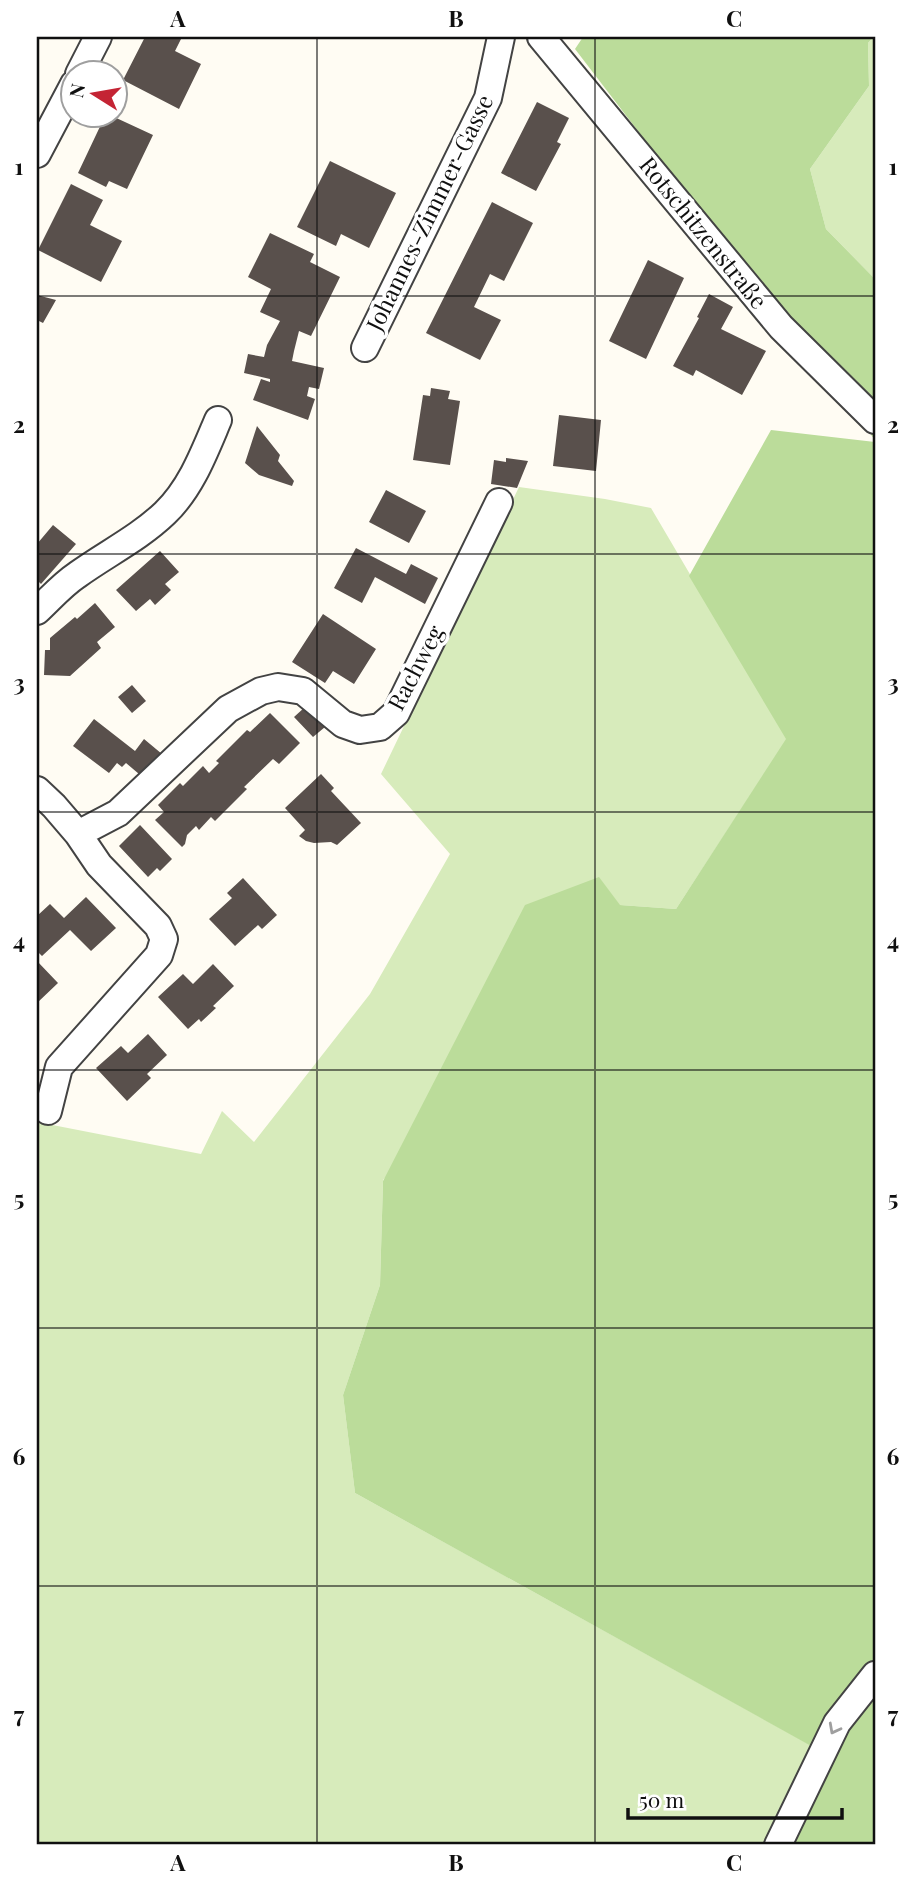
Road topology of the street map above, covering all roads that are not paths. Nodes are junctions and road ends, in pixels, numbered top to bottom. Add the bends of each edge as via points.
1 (98, 37) edge
2 (501, 37) edge
3 (549, 39) edge
4 (86, 60) edge
5 (60, 110) edge
6 (37, 154) edge
7 (365, 348) dead end
8 (875, 419) edge
9 (218, 420) dead end
10 (499, 502) dead end
11 (37, 611) edge
12 (37, 790) edge
13 (78, 834) junction
14 (48, 1111) dead end
15 (875, 1675) edge
16 (778, 1845) edge

1 - 4 street
2 - 7 street, Johannes-Zimmer-Gasse via 488,98
3 - 8 street, Rotschitzenstraße via 780,327
5 - 6 street
9 - 11 street via 182,494 164,514 74,576
10 - 13 street, Rachweg via 396,713 380,727 360,730 343,724 303,691 278,687 261,691 228,709 118,813
12 - 13 street
13 - 14 street via 99,865 158,926 164,939 159,955 59,1067
15 -> 16 street via 836,1723

